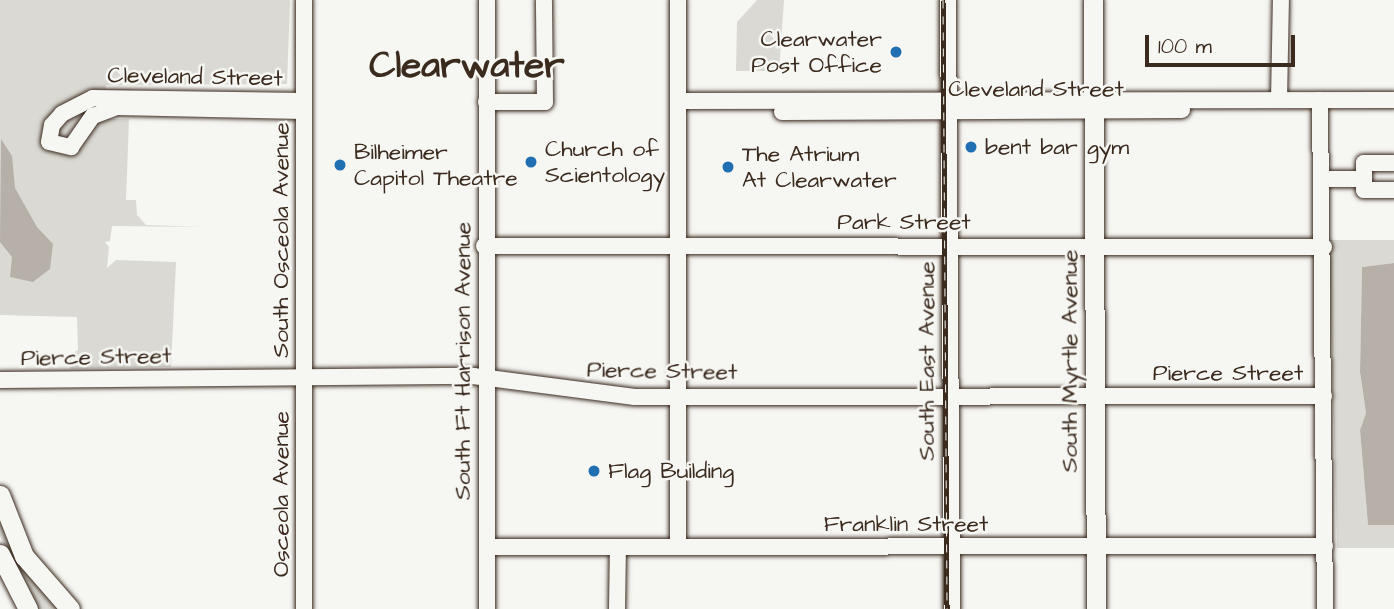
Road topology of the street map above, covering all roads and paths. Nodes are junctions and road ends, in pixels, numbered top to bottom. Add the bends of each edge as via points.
1 (304, 0) edge
2 (487, 0) edge
3 (544, 0) edge
4 (678, 0) edge
5 (948, 0) edge
6 (1093, 0) edge
7 (1281, 0) edge
8 (1279, 100) junction
9 (1394, 100) edge
10 (1321, 105) junction
11 (73, 106) junction
12 (303, 106) junction
13 (949, 106) junction
14 (1093, 106) junction
15 (486, 107) junction
16 (678, 107) junction
17 (1394, 110) edge
18 (90, 120) junction
19 (1394, 163) edge
20 (1322, 179) junction
21 (1364, 179) junction
22 (1394, 190) edge
23 (678, 245) junction
24 (949, 245) junction
25 (1094, 245) junction
26 (484, 246) junction
27 (1324, 247) junction
28 (485, 377) junction
29 (304, 378) junction
30 (0, 380) edge
31 (950, 396) junction
32 (1095, 396) junction
33 (1324, 396) junction
34 (678, 397) junction
35 (0, 495) edge
36 (487, 547) junction
37 (618, 547) junction
38 (678, 547) junction
39 (952, 547) junction
40 (1096, 547) junction
41 (1325, 547) junction
42 (0, 554) edge
43 (28, 609) edge
44 (70, 609) edge
45 (304, 609) edge
46 (487, 609) edge
47 (617, 609) edge
48 (952, 609) edge
49 (1096, 609) edge
50 (1325, 609) edge

1 - 12 street, South Osceola Avenue
2 - 15 street, South Ft Harrison Avenue
3 - 15 street via 545,102
4 - 16 street
5 - 13 street, South East Avenue
6 - 14 main road, South Myrtle Avenue
7 - 8 street
8 - 10 street
8 - 14 street
9 - 10 street
10 - 14 street, Cleveland Street
10 - 17 street, Cleveland Street
10 - 20 street
11 - 12 street, Cleveland Street via 105,97
11 - 18 street
11 - 18 street, Cleveland Street via 52,125 49,142 55,147 71,147
12 - 18 street, Cleveland Street via 117,107 102,109
12 - 29 street, South Osceola Avenue
13 - 14 street, Cleveland Street
13 - 16 street, Cleveland Street
13 - 24 street, South East Avenue
14 - 25 main road, South Myrtle Avenue
15 - 26 street, South Ft Harrison Avenue
16 - 23 street
19 - 21 street via 1364,163
20 - 21 street
20 - 27 street
21 - 22 street via 1364,190
23 - 24 street, Park Street
23 - 26 street, Park Street
23 - 34 street
24 - 25 street, Park Street
24 - 31 street, South East Avenue
25 - 27 street, Park Street
25 - 32 main road, South Myrtle Avenue
26 - 28 street, South Ft Harrison Avenue
27 - 33 street
28 - 29 street, Pierce Street
28 - 34 street, Pierce Street via 582,393
28 - 36 street, South Ft Harrison Avenue
29 - 30 street, Pierce Street
29 - 45 street, Osceola Avenue
31 - 32 street, Pierce Street
31 - 34 street, Pierce Street
31 - 39 street, South East Avenue
32 - 33 street, Pierce Street
32 - 40 main road, South Myrtle Avenue
33 - 41 street
34 - 38 street
35 - 44 main road via 24,556
36 - 37 street, Franklin Street
36 - 46 street, South Ft Harrison Avenue
37 - 38 street, Franklin Street
37 - 47 street
38 - 39 street, Franklin Street
39 - 40 street, Franklin Street
39 - 48 street, South East Avenue
40 - 41 street, Franklin Street
40 - 49 main road, South Myrtle Avenue
41 - 50 street
42 - 43 main road

